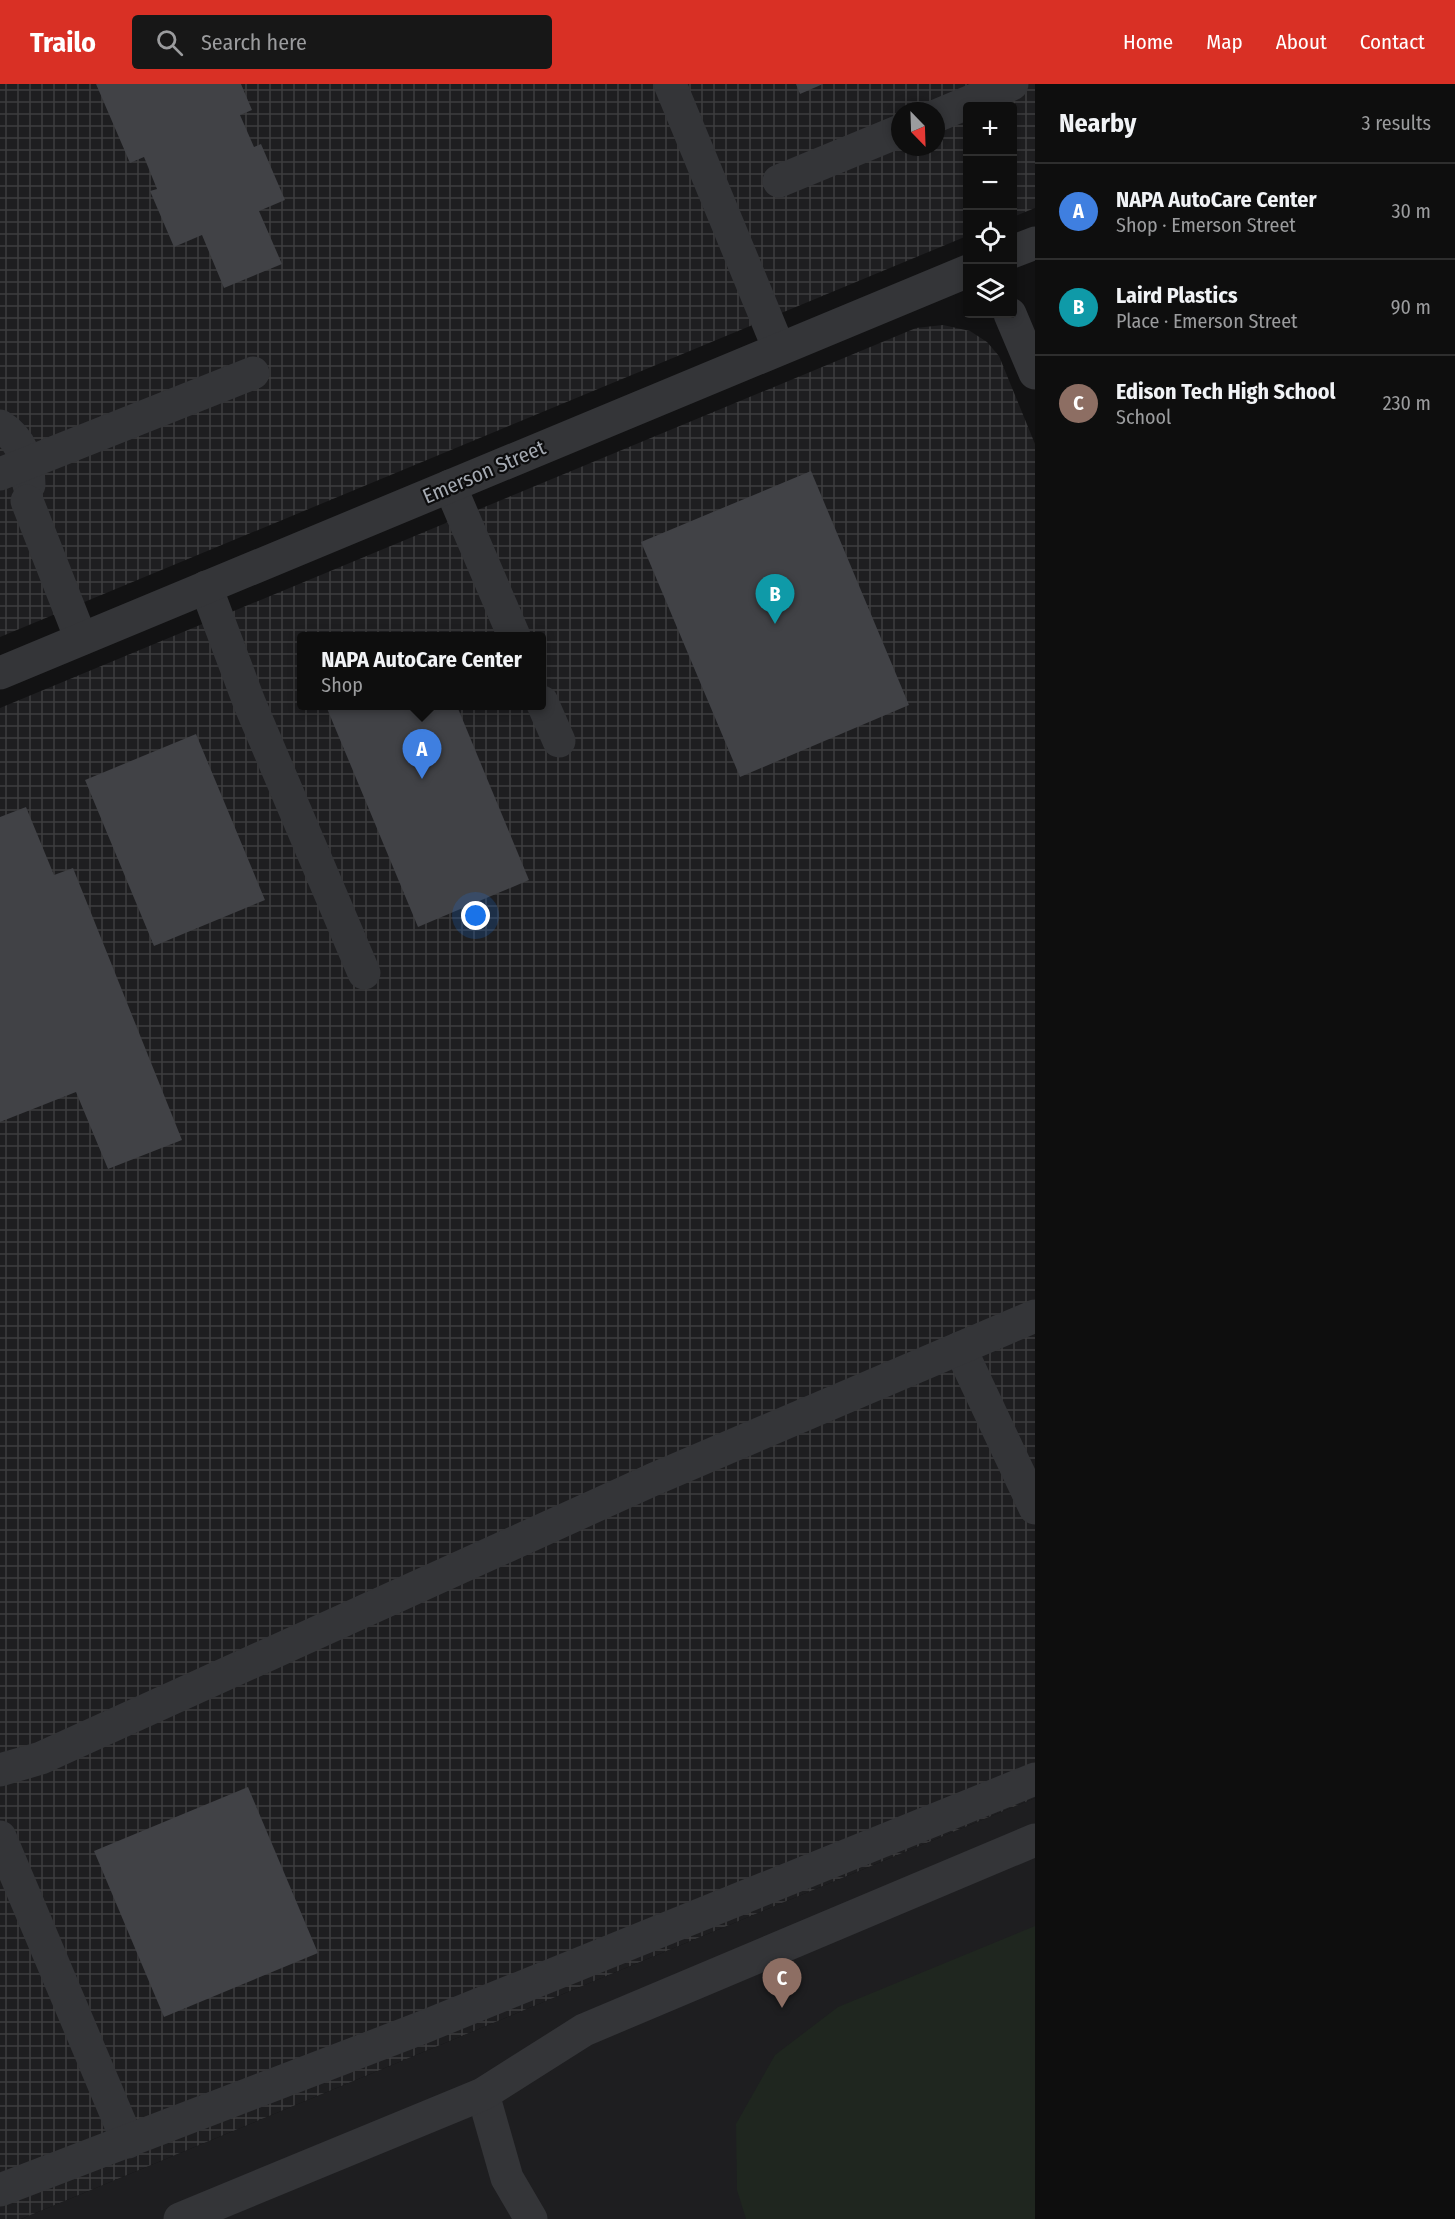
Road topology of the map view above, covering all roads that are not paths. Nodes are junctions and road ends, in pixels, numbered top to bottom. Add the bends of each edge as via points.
1 (669, 84) edge
2 (1012, 84) edge
3 (945, 112) edge
4 (891, 135) edge
5 (779, 181) dead end
6 (1035, 243) edge
7 (1017, 250) edge
8 (963, 273) edge
9 (1012, 318) edge
10 (778, 350) junction
11 (253, 373) dead end
12 (1035, 373) edge
13 (0, 426) edge
14 (13, 469) edge
15 (0, 483) edge
16 (450, 486) junction
17 (27, 501) junction
18 (206, 587) junction
19 (512, 632) edge
20 (81, 639) junction
21 (0, 673) edge
22 (545, 710) edge
23 (559, 741) dead end
24 (364, 973) dead end
25 (1035, 1316) edge
26 (960, 1348) junction
27 (1035, 1508) edge
28 (0, 1770) edge
29 (1035, 1779) edge
30 (0, 1837) edge
31 (1035, 1840) edge
32 (483, 2094) junction
33 (128, 2142) junction
34 (0, 2190) edge
35 (180, 2219) edge
36 (530, 2219) edge

1 - 10 street
2 - 3 street
4 - 5 street
6 - 7 street
8 - 10 street, Emerson Street
9 - 12 street
10 - 16 street, Emerson Street
11 - 14 street
13 - 14 street via 22,448
14 - 17 street via 29,482
15 - 17 street
16 - 18 street, Emerson Street
16 - 19 street
17 - 20 street
18 - 20 street, Emerson Street
18 - 24 street via 249,702
20 - 21 street, Emerson Street
22 - 23 street
25 - 26 street
26 - 27 street
26 - 28 street via 652,1480 41,1758
29 - 33 street via 421,2028
30 - 33 street
31 - 32 street via 584,2030
32 - 35 street
32 - 36 street via 507,2178
33 - 34 street

